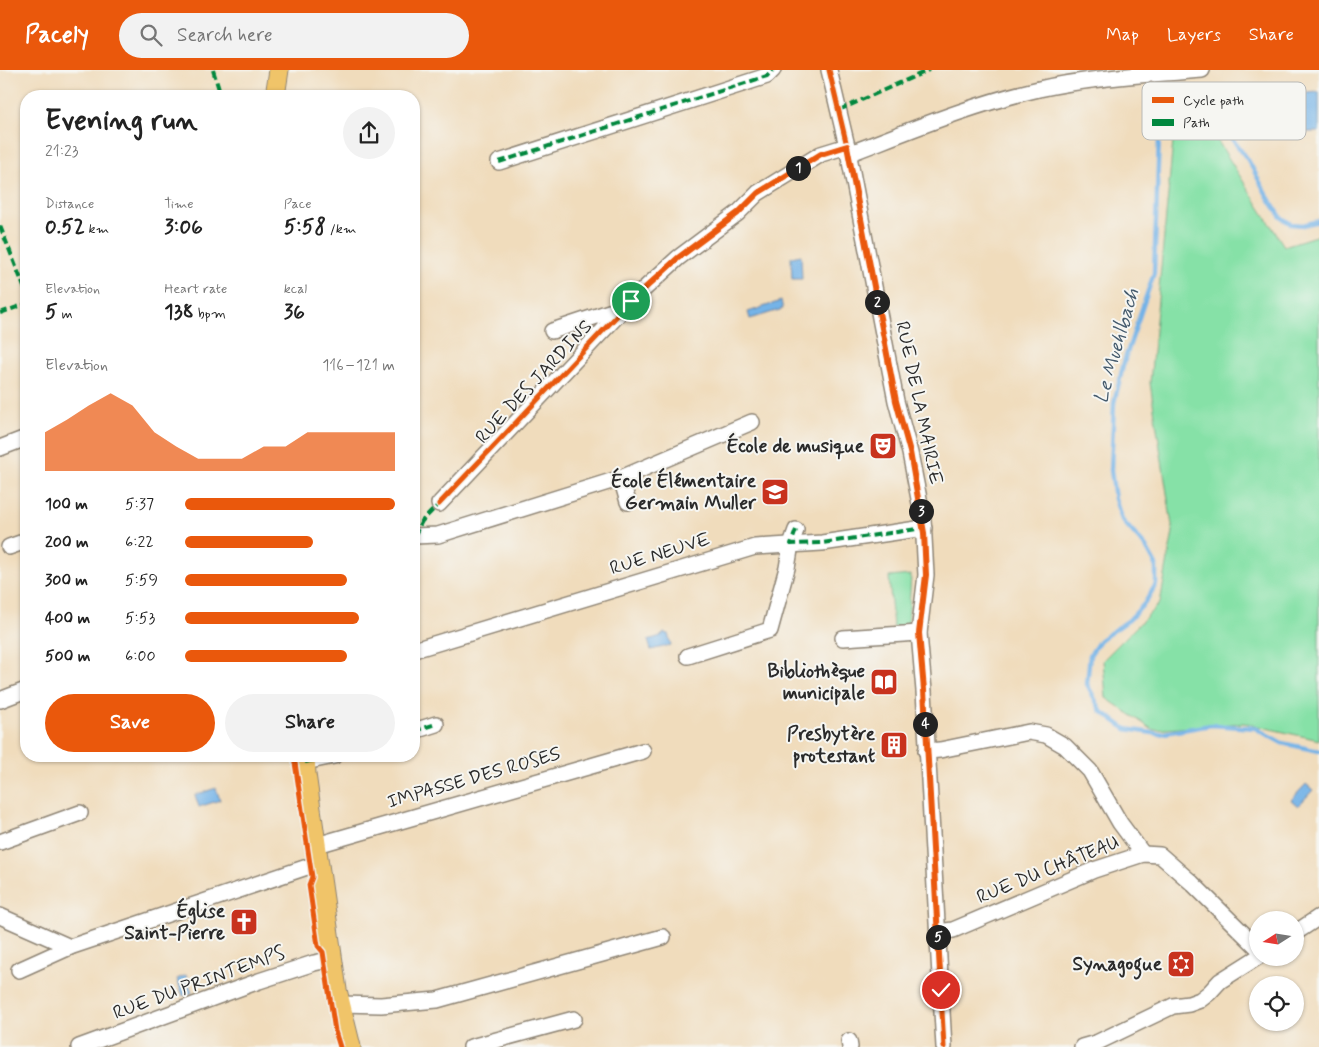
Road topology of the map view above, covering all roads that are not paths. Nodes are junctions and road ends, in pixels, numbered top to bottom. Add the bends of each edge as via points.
1 (279, 70) edge
2 (773, 70) edge
3 (829, 70) edge
4 (1202, 70) edge
5 (276, 90) edge
6 (847, 150) junction
7 (499, 162) dead end
8 (626, 306) junction
9 (552, 331) dead end
10 (752, 422) dead end
11 (20, 440) edge
12 (0, 448) edge
13 (621, 478) junction
14 (628, 502) dead end
15 (439, 504) dead end
16 (924, 528) junction
17 (420, 536) edge
18 (793, 537) junction
19 (20, 543) edge
20 (9, 547) dead end
21 (919, 633) junction
22 (843, 638) dead end
23 (420, 648) edge
24 (688, 656) dead end
25 (20, 692) edge
26 (0, 700) edge
27 (436, 724) dead end
28 (420, 729) edge
29 (643, 750) dead end
30 (926, 751) junction
31 (305, 762) edge
32 (80, 813) dead end
33 (0, 842) edge
34 (318, 854) junction
35 (1143, 854) junction
36 (0, 916) edge
37 (1319, 917) edge
38 (1304, 927) edge
39 (938, 932) junction
40 (663, 936) dead end
41 (1249, 939) edge
42 (70, 947) junction
43 (333, 959) junction
44 (1249, 963) edge
45 (19, 970) dead end
46 (340, 1004) junction
47 (574, 1019) dead end
48 (1092, 1046) edge
49 (79, 1047) edge
50 (351, 1047) edge
51 (471, 1047) edge
52 (944, 1047) edge

1 - 5 main road
2 - 7 street via 767,76
3 - 6 street, RUE DE LA MAIRIE
4 - 6 street, RUE DES JARDINS via 1101,78 1039,89 975,106
6 - 8 street, RUE DES JARDINS via 821,154 758,193 738,213 678,258
6 - 16 street, RUE DE LA MAIRIE
8 - 9 street
8 - 15 street, RUE DES JARDINS
10 - 13 street
11 - 12 street
13 - 14 street
13 - 17 street via 438,535
16 - 18 street, RUE NEUVE via 822,543
16 - 21 street, RUE DE LA MAIRIE via 926,575
18 - 23 street, RUE NEUVE
18 - 24 street via 770,630
19 - 20 street
21 - 22 street via 873,632
21 - 30 street, RUE DE LA MAIRIE
25 - 26 street
27 - 28 street
29 - 34 street, IMPASSE DES ROSES
30 - 35 street via 1029,732 1046,735 1065,746 1090,771 1120,823
30 - 39 street, RUE DE LA MAIRIE
31 - 34 main road
32 - 33 street
34 - 42 street, IMPASSE DES ROSES
34 - 43 main road
35 - 39 street, RUE DU CHÂTEAU via 1094,870 953,930
35 - 41 street, RUE DU CHÂTEAU via 1160,855
36 - 42 street
37 - 38 street
39 - 52 street, RUE DE LA MAIRIE
40 - 46 street via 437,1000 381,1005
42 - 45 street, IMPASSE DES ROSES
43 - 46 main road
43 - 49 street, RUE DU PRINTEMPS via 259,981
44 - 48 street via 1220,981 1200,1000 1173,1006
46 - 50 main road
47 - 51 street

